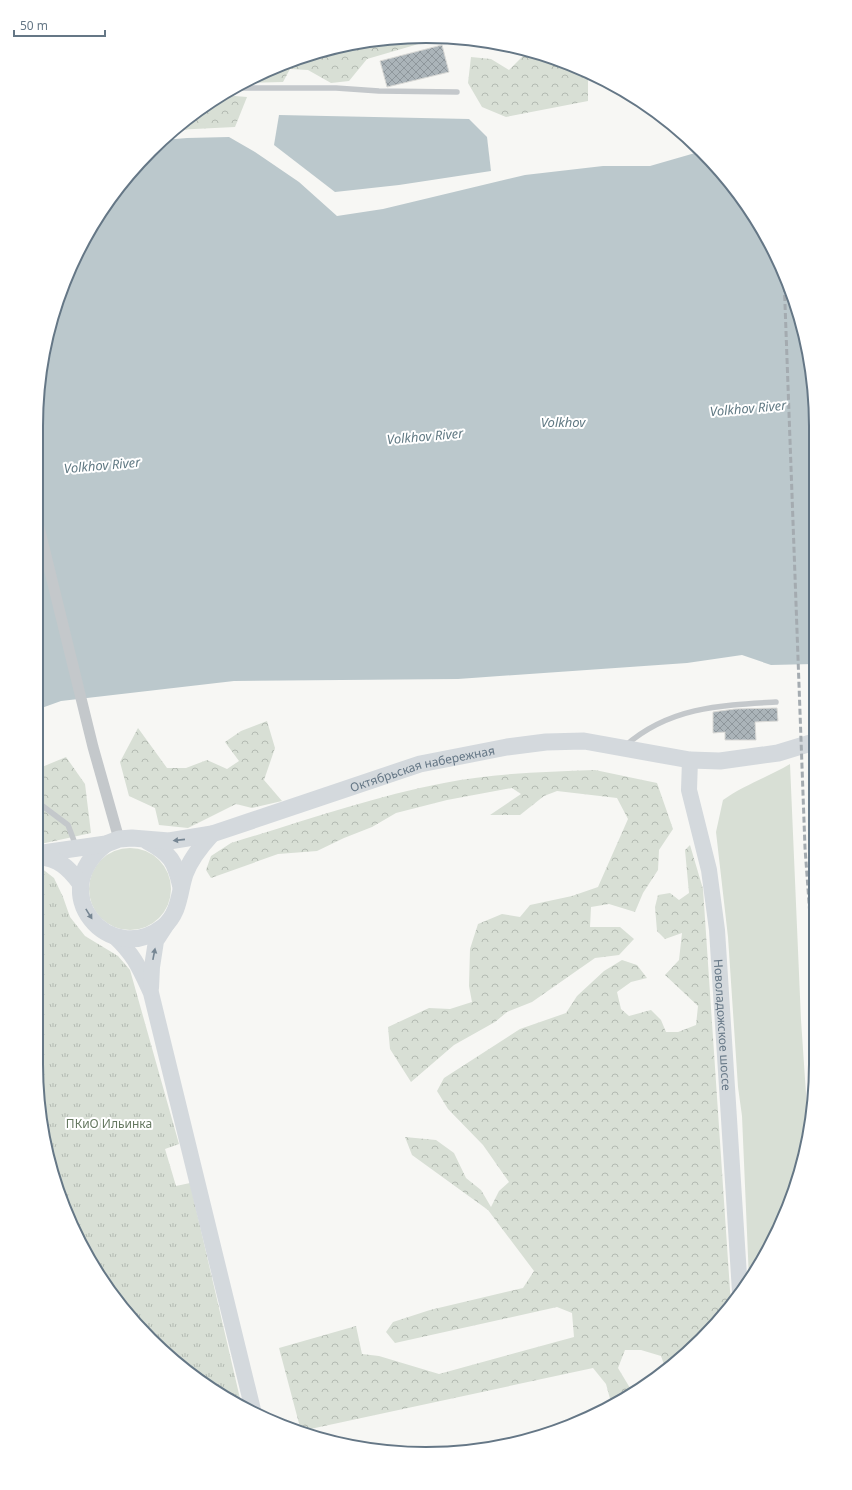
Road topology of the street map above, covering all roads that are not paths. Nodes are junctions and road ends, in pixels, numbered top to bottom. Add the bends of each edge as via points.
1 (246, 88) edge
2 (457, 92) dead end
3 (43, 543) edge
4 (776, 702) dead end
5 (809, 744) edge
6 (623, 747) junction
7 (690, 760) junction
8 (43, 806) edge
9 (212, 834) junction
10 (144, 840) junction
11 (112, 841) junction
12 (77, 848) junction
13 (43, 853) edge
14 (43, 856) edge
15 (80, 883) junction
16 (181, 888) junction
17 (175, 912) junction
18 (114, 936) junction
19 (151, 993) junction
20 (739, 1283) edge
21 (252, 1405) edge

1 - 2 lane
3 - 11 street via 93,747
4 - 6 lane via 705,707 654,725
5 - 7 main road, Октябрьская набережная via 778,753 748,758 720,761
6 - 7 main road, Октябрьская набережная
6 - 9 main road, Октябрьская набережная via 584,741 546,742 420,764
7 - 20 main road, Новоладожское шоссе via 689,790 709,870 717,930
8 - 12 lane via 68,825
9 -> 10 main road, Октябрьская набережная via 169,841
9 - 16 main road via 191,860
10 - 11 main road, Октябрьская набережная via 132,838
10 - 16 main road via 163,850 176,867
11 - 12 main road, Октябрьская набережная
11 - 15 main road via 94,854 84,867
12 - 13 main road, Октябрьская набережная
14 - 15 main road via 55,859 69,869
15 -> 18 main road via 81,900 88,915 99,928
16 - 17 main road
17 - 18 main road via 164,926 149,936 131,939
19 -> 17 main road via 156,941
18 - 19 main road via 130,952
19 - 21 main road

